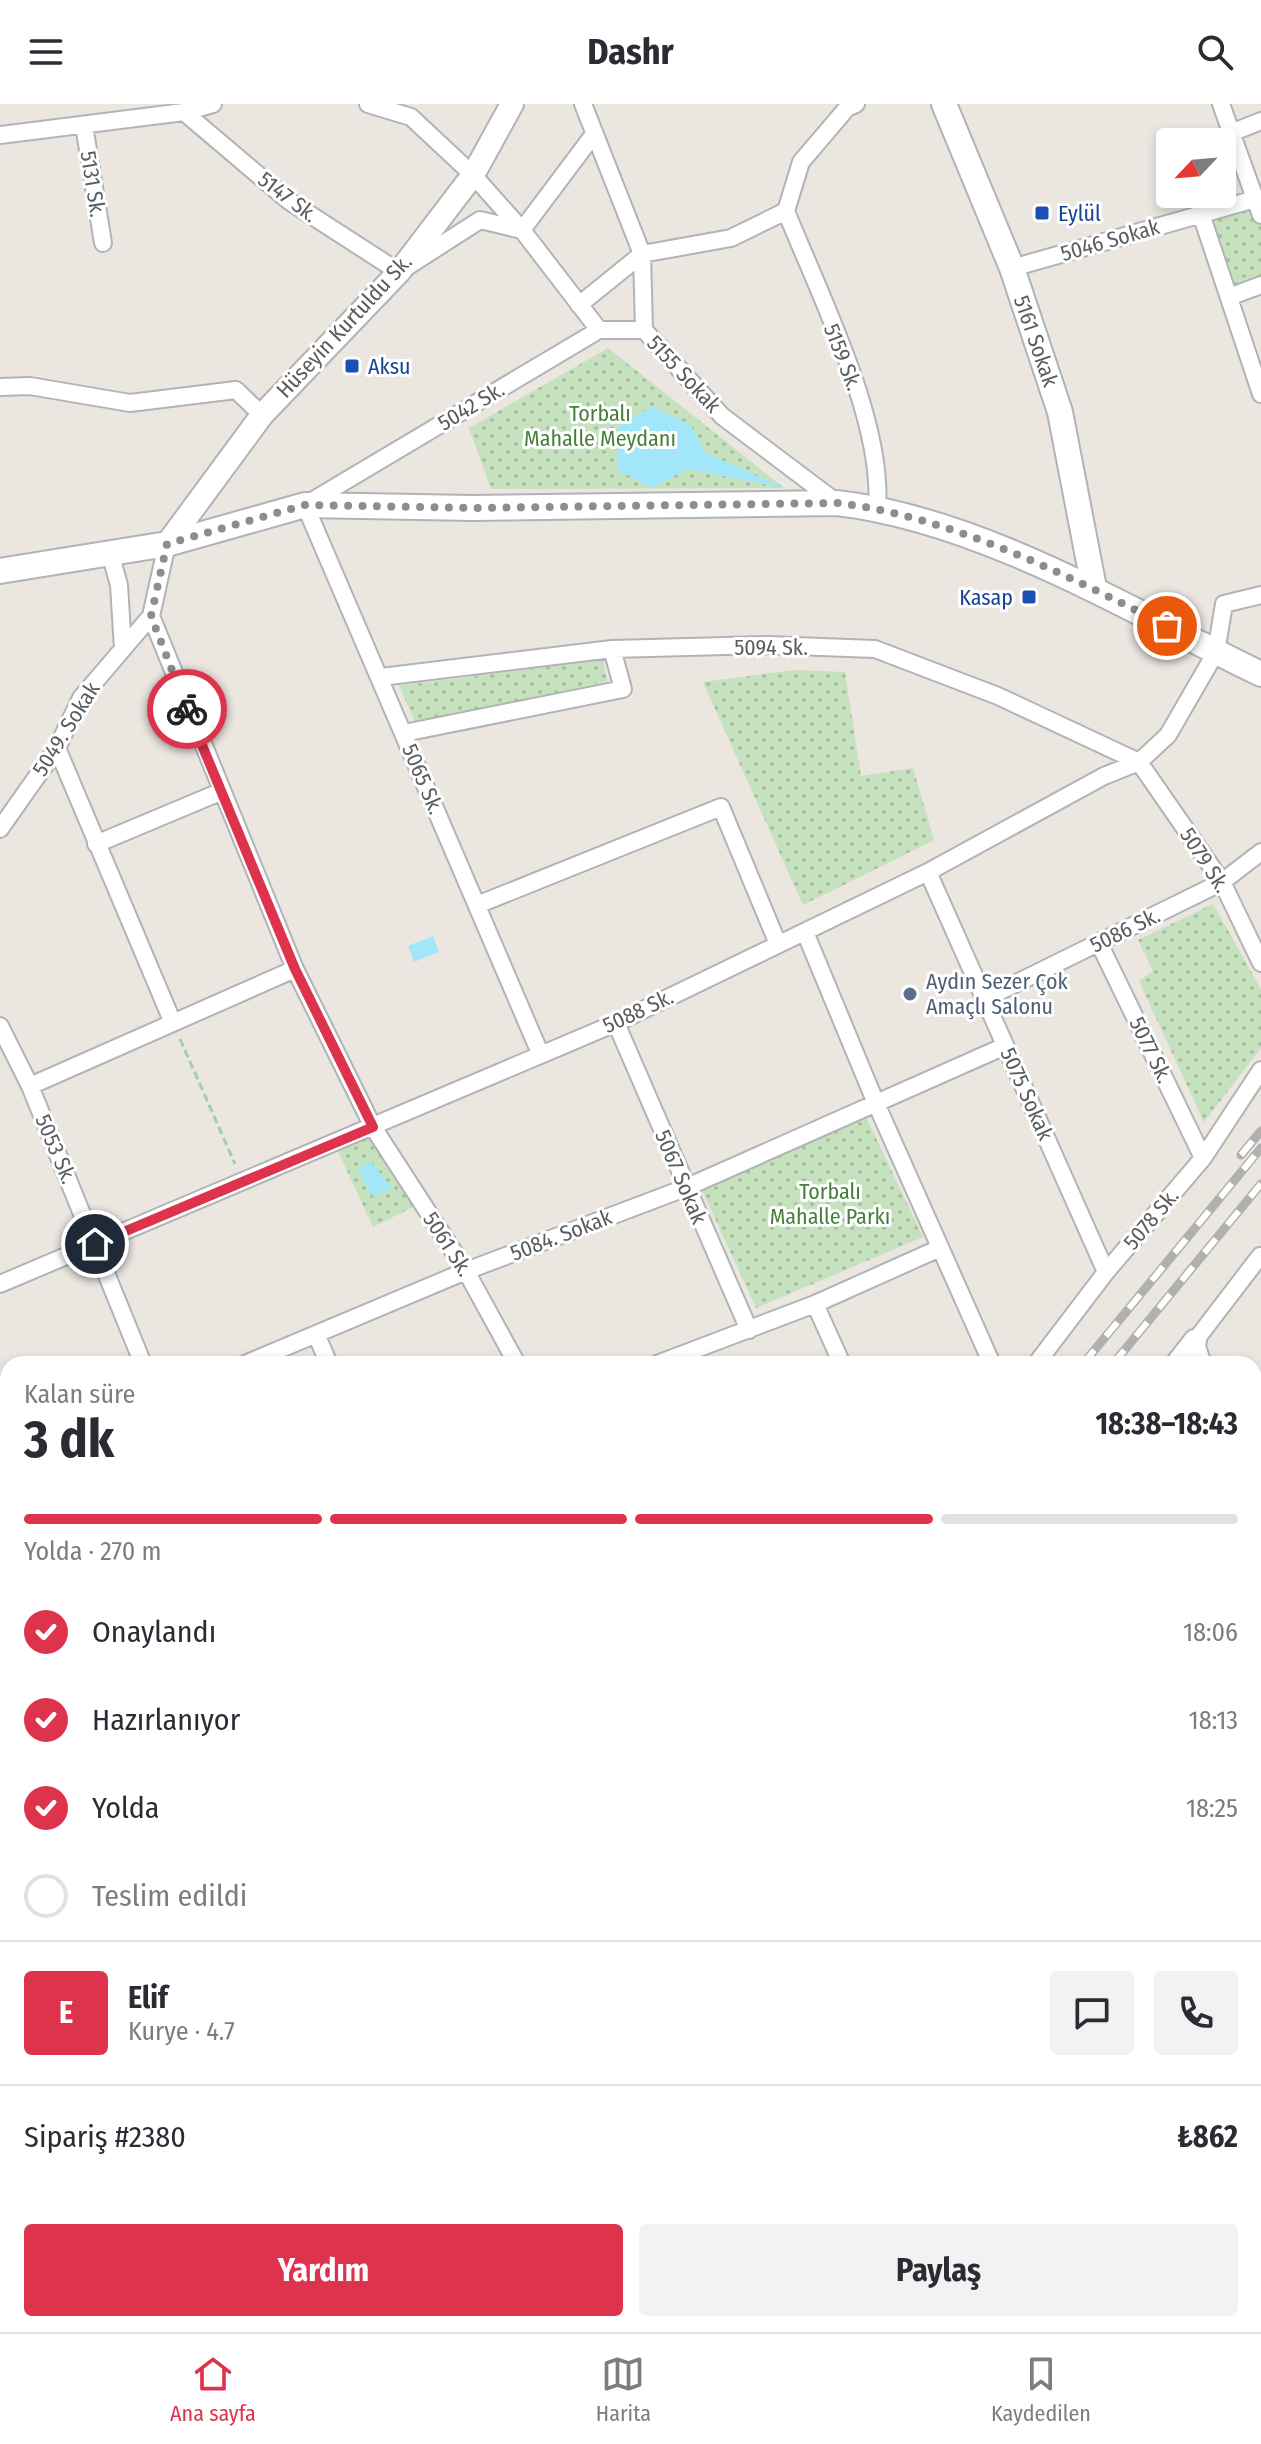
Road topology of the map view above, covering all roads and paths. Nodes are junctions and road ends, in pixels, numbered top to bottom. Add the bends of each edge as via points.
1 (213, 104) edge
2 (368, 104) edge
3 (512, 104) edge
4 (583, 104) edge
5 (856, 104) edge
6 (944, 104) edge
7 (1221, 104) edge
8 (135, 111) edge
9 (184, 112) junction
10 (1261, 121) edge
11 (84, 125) junction
12 (1229, 128) edge
13 (1236, 131) edge
14 (594, 134) junction
15 (0, 135) edge
16 (1236, 147) edge
17 (473, 175) junction
18 (1255, 199) junction
19 (786, 211) junction
20 (1201, 214) junction
21 (1261, 215) edge
22 (522, 230) junction
23 (103, 243) dead end
24 (642, 254) junction
25 (1012, 268) junction
26 (399, 272) junction
27 (1261, 285) edge
28 (1229, 297) junction
29 (579, 305) junction
30 (599, 330) junction
31 (644, 330) junction
32 (0, 387) edge
33 (1261, 394) edge
34 (262, 415) junction
35 (837, 503) junction
36 (305, 505) junction
37 (877, 508) junction
38 (167, 544) junction
39 (110, 553) junction
40 (0, 571) edge
41 (1094, 588) junction
42 (1261, 595) edge
43 (151, 616) junction
44 (123, 649) junction
45 (612, 649) junction
46 (1216, 652) junction
47 (1261, 674) edge
48 (381, 677) junction
49 (404, 733) junction
50 (57, 748) junction
51 (1139, 762) junction
52 (220, 792) junction
53 (0, 829) edge
54 (96, 844) junction
55 (1261, 852) edge
56 (928, 872) junction
57 (1222, 882) junction
58 (477, 905) junction
59 (805, 932) junction
60 (1099, 943) junction
61 (778, 944) junction
62 (1261, 963) edge
63 (295, 969) junction
64 (984, 999) junction
65 (173, 1023) junction
66 (616, 1023) junction
67 (0, 1026) edge
68 (1005, 1046) junction
69 (540, 1053) junction
70 (1261, 1070) edge
71 (30, 1086) junction
72 (875, 1101) junction
73 (373, 1127) junction
74 (1203, 1158) junction
75 (243, 1182) junction
76 (685, 1188) junction
77 (95, 1244) junction
78 (940, 1248) junction
79 (1261, 1256) edge
80 (466, 1271) junction
81 (1106, 1272) junction
82 (0, 1284) edge
83 (815, 1304) junction
84 (749, 1330) junction
85 (316, 1334) junction
86 (1195, 1341) junction
87 (140, 1356) edge
88 (264, 1356) edge
89 (326, 1356) edge
90 (513, 1356) edge
91 (693, 1356) edge
92 (838, 1356) edge
93 (988, 1356) edge
94 (1042, 1356) edge
95 (1183, 1356) edge
96 (1200, 1356) edge

1 - 9 street
2 - 17 street via 411,117
3 - 17 street, Hüseyin Kurtuldu Sk.
4 - 14 street, 5155 Sokak
5 - 19 street via 801,162
6 - 25 main road, 5161 Sokak
7 - 12 street
8 - 9 street
8 - 11 street
9 - 26 street, 5147 Sk. via 289,201
10 - 13 street
11 - 15 street
11 - 23 street, 5131 Sk.
14 - 22 street
14 - 24 street, 5155 Sokak
16 - 18 street
17 - 22 street
17 - 26 street, Hüseyin Kurtuldu Sk.
18 - 20 street, 5046 Sokak
18 - 21 street
19 - 24 street via 731,238
19 - 37 street, 5159 Sk. via 868,421 879,483
20 - 25 street, 5046 Sokak
20 - 28 street
22 - 26 street via 480,220
22 - 29 street
24 - 29 street
24 - 31 street, 5155 Sokak
25 - 41 main road, 5161 Sokak via 1060,412
26 - 34 street, Hüseyin Kurtuldu Sk.
27 - 28 street
28 - 33 street
29 - 30 street
30 - 31 street
30 - 36 street, 5042 Sk.
31 - 35 street, 5155 Sokak via 722,416
32 - 34 street via 30,386 130,403 236,390
34 - 38 street, Hüseyin Kurtuldu Sk.
35 - 36 main road
35 - 37 main road
36 - 38 main road
36 - 48 street, 5065 Sk.
37 - 41 main road
38 - 39 main road
38 - 43 street, 5049. Sokak
39 - 40 main road
39 - 44 street via 119,585
41 - 46 main road
42 - 46 street via 1224,604
43 - 44 street, 5049. Sokak
43 - 52 street, 5061 Sk.
44 - 50 street, 5049. Sokak via 81,698
45 - 48 street, 5094 Sk.
45 - 49 street via 623,689
45 - 51 street, 5094 Sk. via 875,649 998,696
46 - 47 main road
46 - 51 street, 5088 Sk. via 1168,735
48 - 49 street, 5065 Sk.
49 - 58 street, 5065 Sk.
50 - 53 street, 5049. Sokak
50 - 54 street
51 - 56 street, 5088 Sk.
51 - 57 street, 5079 Sk.
52 - 54 street
52 - 63 street, 5061 Sk.
54 - 65 street
55 - 57 street, 5086 Sk.
56 - 59 street, 5088 Sk.
56 - 64 street, 5075 Sokak
57 - 60 street, 5086 Sk.
57 - 62 street, 5079 Sk.
58 - 61 street via 721,807
58 - 69 street, 5065 Sk.
59 - 61 street, 5088 Sk.
59 - 72 street
60 - 64 street, 5086 Sk.
60 - 74 street, 5077 Sk.
61 - 66 street, 5088 Sk.
63 - 65 street
63 - 73 street, 5061 Sk.
64 - 68 street, 5075 Sokak
65 - 71 street
65 - 75 path
66 - 69 street, 5088 Sk.
66 - 76 street, 5067 Sokak
67 - 71 street, 5053 Sk.
68 - 72 street, 5084. Sokak
68 - 81 street, 5075 Sokak
69 - 73 street, 5088 Sk.
70 - 74 street, 5078 Sk.
71 - 77 street, 5053 Sk.
72 - 76 street, 5084. Sokak
72 - 78 street
73 - 75 street, 5088 Sk.
73 - 80 street, 5061 Sk.
74 - 81 street, 5078 Sk.
75 - 77 street, 5088 Sk.
76 - 80 street, 5084. Sokak
76 - 84 street, 5067 Sokak
77 - 82 street, 5088 Sk.
77 - 87 street, 5053 Sk.
78 - 83 street
78 - 93 street
79 - 86 street
80 - 85 street, 5084. Sokak
80 - 90 street, 5061 Sk.
81 - 94 street, 5078 Sk.
83 - 84 street
83 - 92 street
84 - 91 street
85 - 88 street, 5084. Sokak
85 - 89 street
86 - 95 street
86 - 96 street

